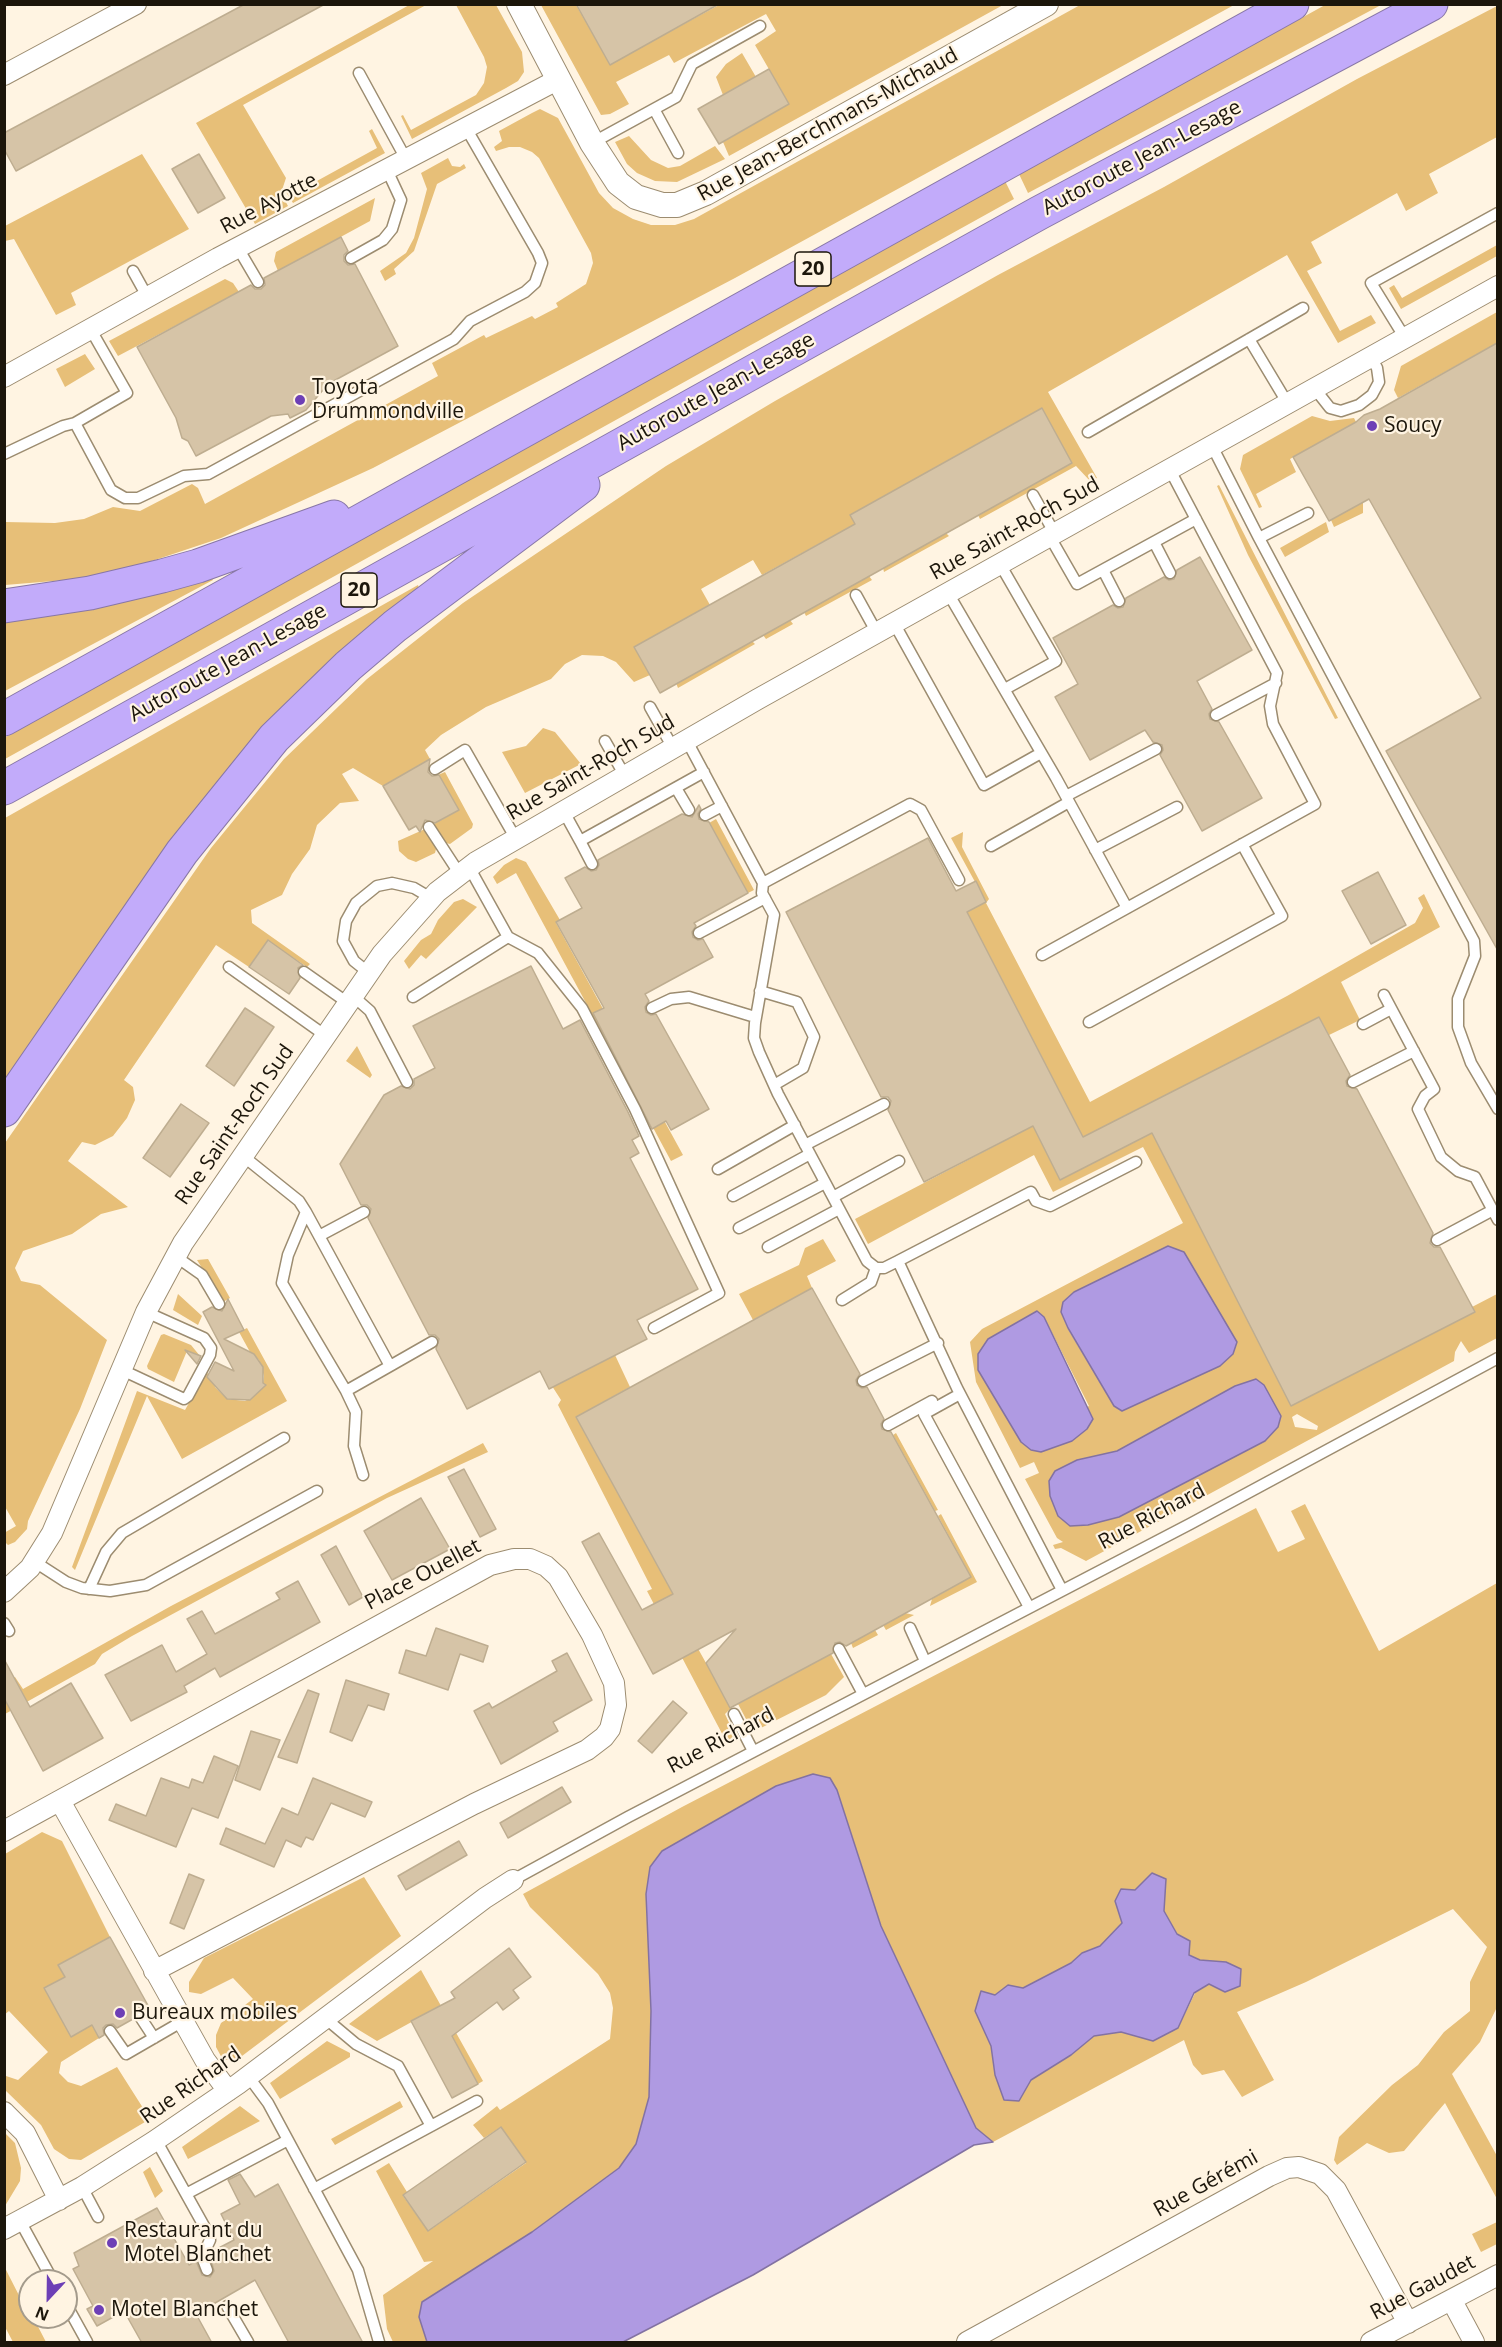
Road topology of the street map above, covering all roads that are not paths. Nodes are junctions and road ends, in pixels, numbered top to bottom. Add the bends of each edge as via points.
1 (136, 4) edge
2 (519, 4) edge
3 (1046, 4) edge
4 (1292, 4) edge
5 (1431, 4) edge
6 (760, 26) dead end
7 (359, 73) dead end
8 (4, 75) edge
9 (559, 79) junction
10 (654, 109) junction
11 (466, 128) junction
12 (592, 143) junction
13 (678, 153) dead end
14 (406, 159) junction
15 (387, 170) junction
16 (1497, 213) edge
17 (238, 248) junction
18 (351, 258) dead end
19 (133, 272) dead end
20 (258, 282) dead end
21 (1497, 286) edge
22 (148, 298) junction
23 (1302, 308) dead end
24 (91, 330) junction
25 (1405, 338) junction
26 (1249, 339) junction
27 (1371, 357) junction
28 (4, 378) edge
29 (1315, 389) junction
30 (1288, 404) junction
31 (683, 410) junction
32 (75, 423) junction
33 (1088, 432) dead end
34 (1212, 446) junction
35 (4, 454) edge
36 (1170, 470) junction
37 (420, 487) junction
38 (1033, 495) dead end
39 (1308, 513) dead end
40 (1196, 519) junction
41 (1052, 535) junction
42 (1259, 538) junction
43 (1154, 542) junction
44 (1000, 564) junction
45 (1103, 570) junction
46 (1170, 573) dead end
47 (948, 593) junction
48 (856, 595) dead end
49 (1119, 601) dead end
50 (4, 606) edge
51 (886, 628) junction
52 (1276, 683) junction
53 (1005, 689) junction
54 (650, 707) dead end
55 (1216, 715) dead end
56 (4, 719) edge
57 (605, 741) dead end
58 (680, 744) junction
59 (1156, 749) dead end
60 (1041, 753) junction
61 (435, 769) dead end
62 (704, 772) junction
63 (625, 776) junction
64 (4, 788) edge
65 (676, 788) junction
66 (1068, 799) junction
67 (722, 806) junction
68 (1177, 807) dead end
69 (689, 810) dead end
70 (564, 812) junction
71 (705, 815) dead end
72 (429, 827) dead end
73 (516, 839) junction
74 (580, 841) junction
75 (1242, 844) junction
76 (991, 846) dead end
77 (1095, 850) junction
78 (592, 864) dead end
79 (464, 870) junction
80 (959, 880) dead end
81 (763, 883) junction
82 (431, 898) junction
83 (765, 898) junction
84 (1126, 908) junction
85 (699, 933) dead end
86 (508, 937) junction
87 (1042, 955) dead end
88 (229, 968) dead end
89 (304, 972) dead end
90 (369, 973) junction
91 (760, 991) junction
92 (1384, 995) dead end
93 (413, 997) dead end
94 (350, 1000) junction
95 (652, 1008) dead end
96 (1391, 1009) junction
97 (756, 1017) junction
98 (1089, 1022) dead end
99 (1363, 1024) dead end
100 (326, 1036) junction
101 (1414, 1051) junction
102 (407, 1082) dead end
103 (1353, 1082) dead end
104 (774, 1085) junction
105 (884, 1104) dead end
106 (1497, 1109) edge
107 (4, 1110) edge
108 (795, 1125) junction
109 (808, 1150) junction
110 (243, 1156) junction
111 (899, 1161) dead end
112 (1136, 1162) dead end
113 (718, 1170) dead end
114 (825, 1183) junction
115 (733, 1196) dead end
116 (833, 1197) junction
117 (839, 1209) junction
118 (306, 1212) junction
119 (364, 1212) dead end
120 (1495, 1215) edge
121 (739, 1228) dead end
122 (319, 1236) junction
123 (1437, 1240) dead end
124 (768, 1247) dead end
125 (175, 1256) junction
126 (898, 1261) junction
127 (876, 1268) junction
128 (842, 1300) dead end
129 (219, 1304) dead end
130 (146, 1312) junction
131 (654, 1328) dead end
132 (432, 1342) dead end
133 (938, 1343) junction
134 (1497, 1358) edge
135 (390, 1366) junction
136 (122, 1370) junction
137 (863, 1381) dead end
138 (958, 1391) junction
139 (346, 1392) junction
140 (888, 1425) dead end
141 (284, 1438) dead end
142 (363, 1475) dead end
143 (317, 1491) dead end
144 (34, 1562) junction
145 (89, 1589) junction
146 (1062, 1590) junction
147 (4, 1592) edge
148 (1029, 1607) junction
149 (910, 1628) dead end
150 (839, 1649) dead end
151 (925, 1661) junction
152 (863, 1694) junction
153 (734, 1714) dead end
154 (753, 1751) junction
155 (60, 1801) junction
156 (4, 1831) edge
157 (513, 1880) joint
158 (154, 1971) junction
159 (139, 2015) dead end
160 (325, 2018) junction
161 (183, 2021) junction
162 (110, 2031) dead end
163 (154, 2038) junction
164 (248, 2076) junction
165 (228, 2091) junction
166 (477, 2101) dead end
167 (4, 2112) edge
168 (431, 2126) junction
169 (156, 2140) junction
170 (288, 2140) junction
171 (82, 2187) junction
172 (314, 2189) junction
173 (186, 2194) junction
174 (59, 2200) junction
175 (98, 2217) dead end
176 (12, 2225) edge
177 (209, 2235) junction
178 (218, 2248) dead end
179 (44, 2269) edge
180 (207, 2270) dead end
181 (1497, 2275) edge
182 (1452, 2301) junction
183 (227, 2306) dead end
184 (1408, 2323) junction
185 (78, 2326) edge
186 (87, 2343) edge
187 (248, 2343) edge
188 (380, 2343) edge
189 (967, 2343) edge
190 (1371, 2343) edge
191 (1474, 2343) edge

1 - 8 street
2 - 9 street, Rue Jean-Berchmans-Michaud
3 - 12 street, Rue Jean-Berchmans-Michaud via 692,201 662,205 636,197 618,183
4 - 37 highway, 20
5 - 31 highway, Autoroute Jean-Lesage / 20
6 - 10 lane via 692,64 676,97
7 - 14 lane
9 - 11 street, Rue Ayotte
9 - 12 street, Rue Jean-Berchmans-Michaud
10 - 12 lane
10 - 13 lane
11 - 14 street, Rue Ayotte
11 - 32 lane via 542,263 525,292 470,321 454,339 208,474 184,476 138,498 125,498 111,490
14 - 15 street, Rue Ayotte
15 - 17 street, Rue Ayotte
15 - 18 lane via 401,200 392,229 383,240
16 - 25 lane via 1371,283
17 - 20 lane
17 - 22 street, Rue Ayotte
19 - 22 lane
21 - 25 street, Rue Saint-Roch Sud
22 - 24 street, Rue Ayotte
23 - 26 lane
24 - 28 street, Rue Ayotte
24 - 32 lane via 127,393
25 - 27 street, Rue Saint-Roch Sud
26 - 30 lane
26 - 33 lane
27 - 29 street, Rue Saint-Roch Sud
27 - 29 lane via 1379,382 1372,395 1359,405 1341,411 1330,408
29 - 30 street, Rue Saint-Roch Sud
30 - 34 street, Rue Saint-Roch Sud
31 - 64 highway, Autoroute Jean-Lesage / 20
31 - 107 highway via 395,626 293,718 200,828
32 - 35 lane
34 - 36 street, Rue Saint-Roch Sud
34 - 42 lane
36 - 40 lane
36 - 41 street, Rue Saint-Roch Sud
37 - 50 highway via 198,566 90,593
37 - 56 highway, 20
38 - 41 lane
39 - 42 lane
40 - 43 lane
40 - 52 lane via 1277,673
41 - 44 street, Rue Saint-Roch Sud
41 - 45 lane via 1077,584
42 - 106 lane via 1474,941 1475,957 1458,999 1458,1027 1471,1063
43 - 45 lane
43 - 46 lane
44 - 47 street, Rue Saint-Roch Sud
44 - 53 lane via 1056,661
45 - 49 lane
47 - 51 street, Rue Saint-Roch Sud
47 - 53 lane
48 - 51 lane
51 - 58 street, Rue Saint-Roch Sud
51 - 60 lane via 984,784
52 - 55 lane
52 - 75 lane via 1270,706 1273,724 1315,804
53 - 60 lane
54 - 58 lane
57 - 63 lane
58 - 62 lane
58 - 63 street, Rue Saint-Roch Sud
59 - 66 lane
60 - 66 lane
61 - 73 lane via 465,750
62 - 65 lane
62 - 67 lane
63 - 70 street, Rue Saint-Roch Sud
65 - 69 lane
65 - 74 lane
66 - 76 lane
66 - 77 lane
67 - 71 lane
67 - 81 lane
68 - 77 lane
70 - 73 street, Rue Saint-Roch Sud
70 - 74 lane
72 - 79 lane
73 - 79 street, Rue Saint-Roch Sud
74 - 78 lane
75 - 84 lane
75 - 98 lane via 1282,916
77 - 84 lane
79 - 82 street, Rue Saint-Roch Sud
79 - 86 lane
80 - 81 lane via 921,810 910,804
81 - 83 lane
82 - 90 street, Rue Saint-Roch Sud via 397,933
82 - 90 lane via 414,888 392,883 378,886 356,903 345,921 343,941 354,961
83 - 85 lane
83 - 91 lane via 774,915
84 - 87 lane
86 - 93 lane
86 - 131 lane via 538,953 582,1008 635,1109 719,1293
88 - 100 lane
89 - 94 lane
90 - 94 street, Rue Saint-Roch Sud
91 - 97 lane
91 - 104 lane via 797,1002 814,1037 803,1068
92 - 96 lane
94 - 100 street, Rue Saint-Roch Sud
94 - 102 lane via 370,1011
95 - 97 lane via 671,999 689,997
96 - 99 lane
96 - 101 lane
97 - 104 lane via 754,1038
100 - 110 street, Rue Saint-Roch Sud
101 - 103 lane
101 - 120 lane via 1434,1089 1420,1103 1419,1114 1441,1157 1458,1171 1475,1177
104 - 108 lane
105 - 109 lane
108 - 109 lane
108 - 113 lane
109 - 114 lane
109 - 115 lane
110 - 118 lane via 292,1193
110 - 125 street, Rue Saint-Roch Sud
111 - 116 lane
112 - 126 lane via 1050,1206 1036,1201 1031,1192
114 - 116 lane
114 - 121 lane
116 - 117 lane
117 - 124 lane
117 - 127 lane via 867,1261
118 - 122 lane
118 - 139 lane via 288,1255 282,1282
119 - 122 lane
120 - 123 lane
122 - 135 lane
125 - 129 lane via 202,1275
125 - 130 street, Rue Saint-Roch Sud
126 - 127 lane
126 - 133 lane
127 - 128 lane via 871,1282
130 - 136 street, Rue Saint-Roch Sud
130 - 136 lane via 204,1338 211,1348 210,1355 184,1398
132 - 135 lane
133 - 137 lane
133 - 138 lane
134 - 146 lane, Rue Richard
135 - 139 lane
136 - 144 street, Rue Saint-Roch Sud via 63,1512
138 - 140 lane
138 - 146 lane
138 - 148 lane via 924,1414
139 - 142 lane via 356,1412 354,1446
141 - 145 lane via 122,1533 106,1552
143 - 145 lane via 146,1585 110,1591
144 - 145 lane via 73,1586
144 - 147 street, Rue Saint-Roch Sud
146 - 148 lane, Rue Richard
148 - 151 lane, Rue Richard
149 - 151 lane
150 - 152 lane
151 - 152 lane, Rue Richard
152 - 154 lane, Rue Richard
153 - 154 lane
154 - 157 lane, Rue Richard
155 - 156 street, Place Ouellet
155 - 158 street
155 - 158 street, Place Ouellet via 502,1561 530,1560 546,1566 558,1577 592,1635 616,1694 610,1729 595,1744
157 - 160 street, Rue Richard
158 - 161 street
159 - 163 lane
160 - 164 street, Rue Richard
160 - 168 lane via 356,2044 398,2066
161 - 163 lane
161 - 165 street via 214,2076
162 - 163 lane via 126,2054
164 - 165 street, Rue Richard
164 - 170 lane
165 - 169 street, Rue Richard
166 - 168 lane
167 - 174 street via 25,2133
168 - 172 lane
169 - 171 street, Rue Richard
169 - 173 lane
170 - 172 lane
170 - 173 lane
171 - 174 street, Rue Richard
171 - 175 lane
172 - 188 lane via 362,2279 369,2315
173 - 177 lane
174 - 176 street, Rue Richard
176 - 179 lane
177 - 178 lane
177 - 180 lane via 202,2257
181 - 182 street, Rue Gaudet
182 - 184 street, Rue Gaudet
182 - 191 street
183 - 187 lane
184 - 189 street, Rue Gérémi via 1336,2190 1320,2174 1299,2167 1269,2176
184 - 190 street, Rue Gaudet
185 - 186 lane

